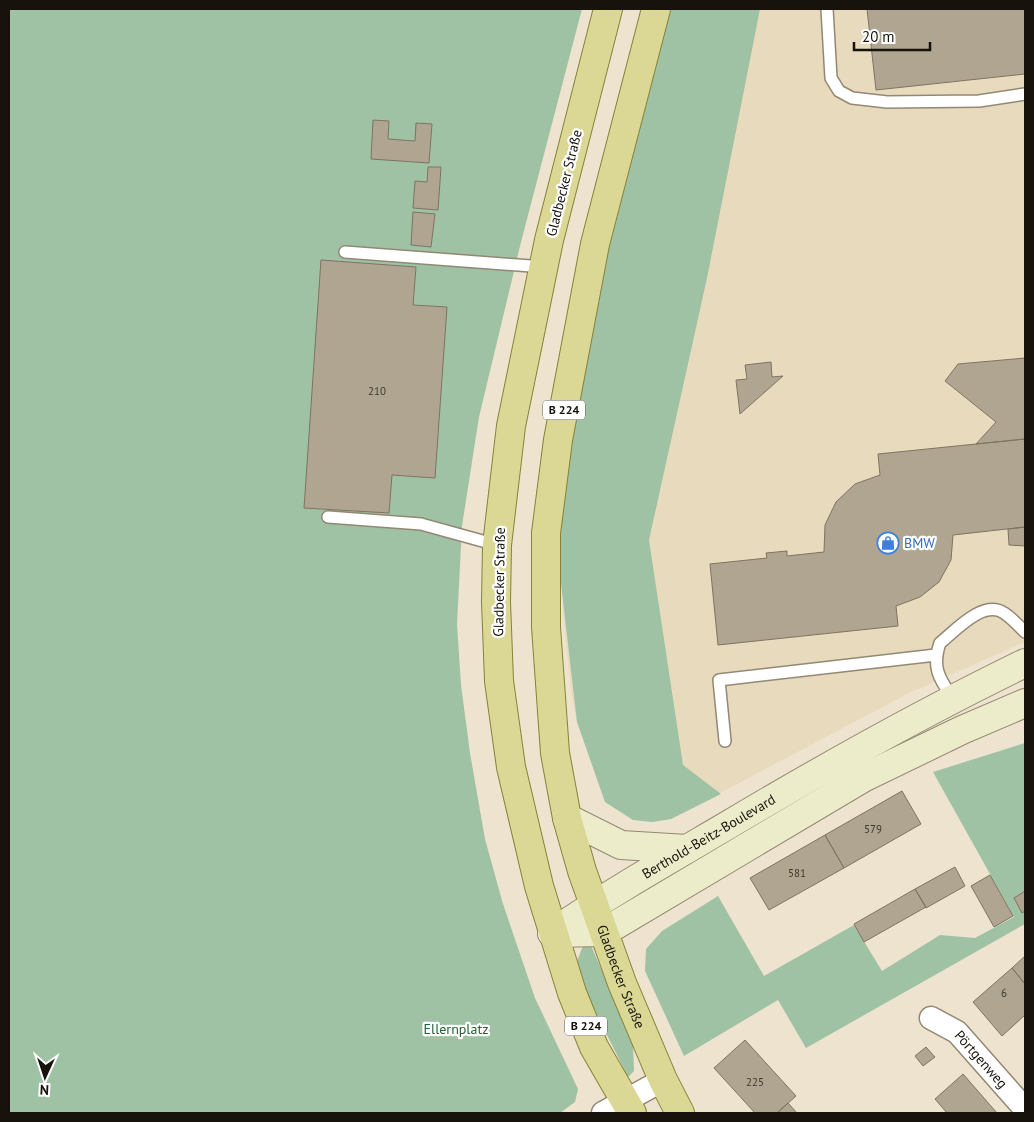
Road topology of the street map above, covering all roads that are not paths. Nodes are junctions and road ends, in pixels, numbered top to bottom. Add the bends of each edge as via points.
1 (608, 9) edge
2 (656, 9) edge
3 (827, 9) edge
4 (1025, 94) edge
5 (345, 252) dead end
6 (544, 267) junction
7 (328, 517) dead end
8 (497, 545) junction
9 (1025, 632) edge
10 (936, 655) junction
11 (1025, 662) edge
12 (952, 698) junction
13 (1025, 703) edge
14 (1000, 713) junction
15 (725, 741) dead end
16 (567, 818) junction
17 (687, 849) junction
18 (594, 904) junction
19 (643, 909) junction
20 (604, 932) junction
21 (552, 933) junction
22 (617, 969) junction
23 (931, 1018) dead end
24 (663, 1080) junction
25 (620, 1109) edge
26 (1025, 1109) edge
27 (680, 1113) edge

1 - 6 main road, Gladbecker Straße / B 224
2 - 16 main road, Gladbecker Straße / B 224 via 595,244 558,440 546,533 546,627 555,753
3 - 4 lane via 831,78 839,91 852,98 886,102 979,101
5 - 6 lane
6 - 8 main road, Gladbecker Straße / B 224 via 511,426
7 - 8 lane via 421,524
8 - 21 main road, Gladbecker Straße / B 224 via 499,682 511,766
9 - 10 lane via 1003,612 991,609 976,614 940,643
10 - 12 lane via 939,680
10 - 15 lane via 719,680
11 - 12 main road, Berthold-Beitz-Boulevard
12 - 14 main road, Berthold-Beitz-Boulevard via 995,695 1002,702
12 - 17 main road, Berthold-Beitz-Boulevard via 815,773
13 - 14 main road, Berthold-Beitz-Boulevard
14 - 19 main road, Berthold-Beitz-Boulevard via 863,778
16 - 17 main road via 621,845
16 - 18 main road, Gladbecker Straße / B 224
17 - 18 main road, Berthold-Beitz-Boulevard
18 - 20 main road, Gladbecker Straße / B 224
18 - 21 main road, Berthold-Beitz-Boulevard
19 - 20 main road, Berthold-Beitz-Boulevard
19 - 22 main road, Berthold-Beitz-Boulevard via 622,946
20 - 21 main road, Berthold-Beitz-Boulevard
20 - 22 main road, Gladbecker Straße / B 224
21 - 25 main road, Gladbecker Straße / B 224 via 572,993
22 - 24 main road, Gladbecker Straße / B 224
23 - 26 street, Pörtgenweg via 957,1032
24 - 25 street
24 - 27 main road, Gladbecker Straße / B 224

